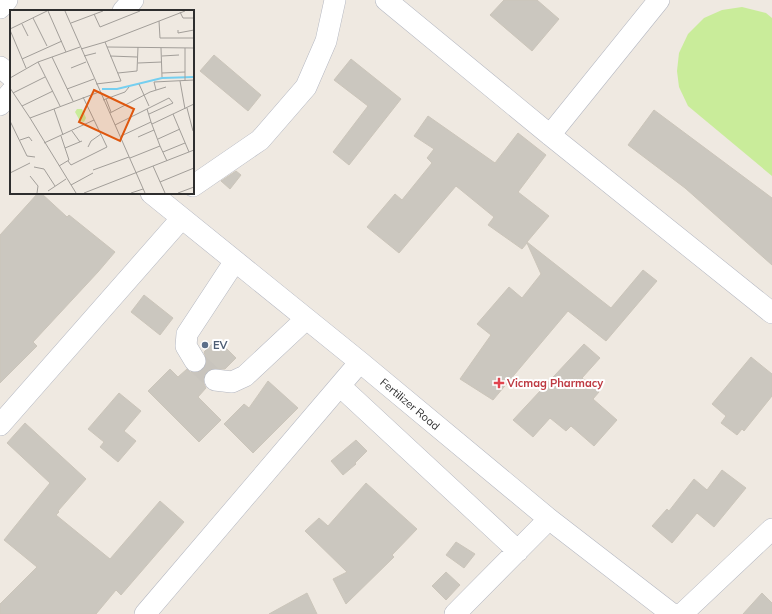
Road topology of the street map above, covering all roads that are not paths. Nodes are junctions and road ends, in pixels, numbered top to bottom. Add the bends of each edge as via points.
1 (7, 0) edge
2 (133, 0) edge
3 (335, 0) edge
4 (386, 0) edge
5 (659, 0) edge
6 (0, 8) edge
7 (124, 10) edge
8 (0, 67) edge
9 (10, 75) edge
10 (10, 93) edge
11 (0, 105) edge
12 (550, 135) junction
13 (194, 185) edge
14 (152, 194) edge
15 (184, 194) edge
16 (174, 213) junction
17 (235, 261) junction
18 (772, 313) edge
19 (306, 319) junction
20 (195, 361) tunnel mouth
21 (360, 362) junction
22 (215, 380) tunnel mouth
23 (340, 386) junction
24 (0, 426) edge
25 (549, 519) junction
26 (772, 529) edge
27 (518, 551) junction
28 (145, 614) edge
29 (455, 614) edge
30 (672, 614) edge
31 (682, 614) edge

1 - 6 street
2 - 7 street
3 - 13 street via 326,41 306,87 260,140
4 - 12 street
5 - 12 street
8 - 9 street
10 - 11 street
12 - 18 street
14 - 16 street, Fertilizer Road
15 - 16 street
16 - 17 street, Fertilizer Road
16 - 24 street
17 - 19 street, Fertilizer Road
17 - 20 street via 188,334 186,346
19 - 21 street, Fertilizer Road
19 - 22 street via 245,376 232,382
21 - 23 street
21 - 25 street, Fertilizer Road
23 - 27 street
23 - 28 street
25 - 27 street
25 - 30 street, Fertilizer Road
26 - 31 street
27 - 29 street

